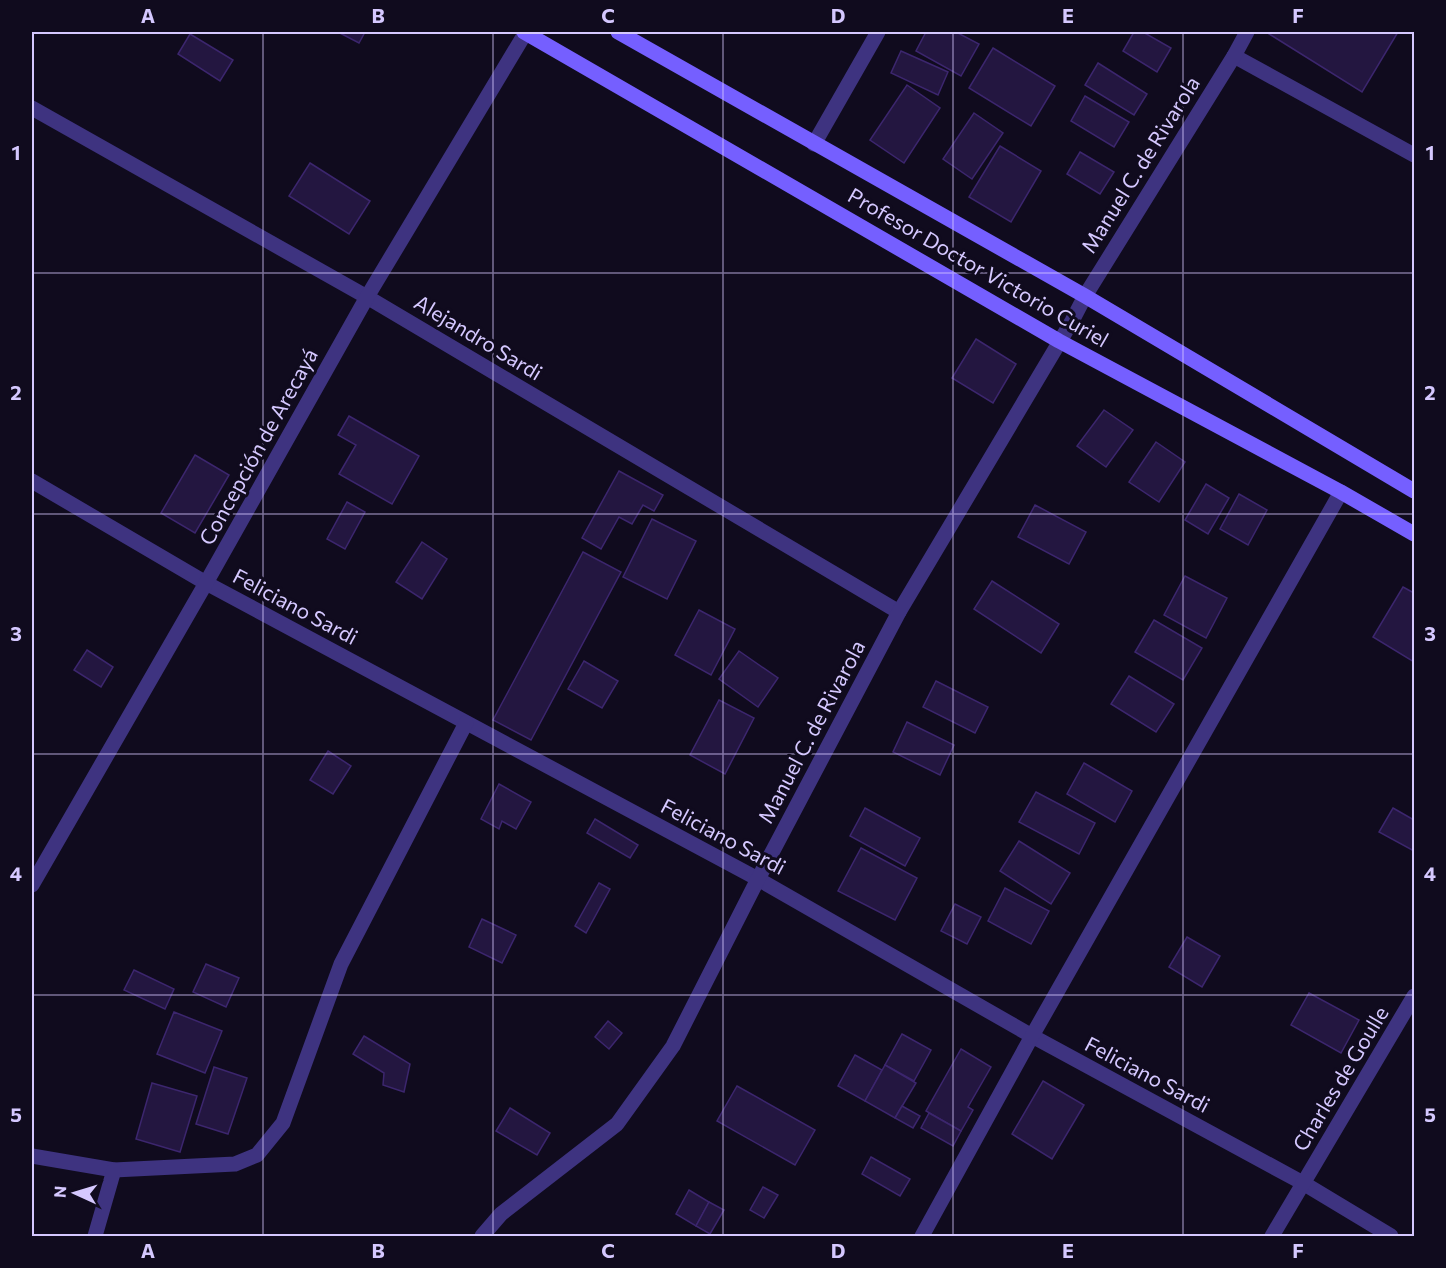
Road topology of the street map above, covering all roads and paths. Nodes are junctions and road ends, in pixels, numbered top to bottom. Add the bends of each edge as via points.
1 (525, 32) edge
2 (618, 32) edge
3 (878, 32) edge
4 (1247, 32) edge
5 (1233, 56) junction
6 (32, 108) edge
7 (814, 144) junction
8 (1414, 155) edge
9 (1085, 296) junction
10 (367, 297) junction
11 (1059, 341) junction
12 (32, 482) edge
13 (1414, 491) edge
14 (1341, 492) junction
15 (1414, 534) edge
16 (206, 583) junction
17 (899, 612) junction
18 (466, 723) junction
19 (758, 879) junction
20 (32, 885) edge
21 (1414, 996) edge
22 (1032, 1036) junction
23 (32, 1156) edge
24 (114, 1170) junction
25 (1303, 1183) junction
26 (95, 1236) edge
27 (482, 1236) edge
28 (922, 1236) edge
29 (1272, 1236) edge
30 (1391, 1236) edge

1 - 10 street, Concepción de Arecayá
1 - 11 main road, Profesor Doctor Victorio Curiel
2 - 7 main road, Profesor Doctor Victorio Curiel
3 - 7 street
4 - 5 street, Manuel C. de Rivarola
5 - 8 street
5 - 9 street, Manuel C. de Rivarola
6 - 10 street, Alejandro Sardi
7 - 9 main road, Profesor Doctor Victorio Curiel
9 - 11 street, Manuel C. de Rivarola
9 - 13 main road, Profesor Doctor Victorio Curiel
10 - 16 street, Concepción de Arecayá
10 - 17 street, Alejandro Sardi
11 - 14 main road, Profesor Doctor Victorio Curiel
11 - 17 street, Manuel C. de Rivarola
12 - 16 street, Feliciano Sardi
14 - 15 main road, Profesor Doctor Victorio Curiel
14 - 22 street
16 - 18 street, Feliciano Sardi
16 - 20 street, Concepción de Arecayá
17 - 19 street, Manuel C. de Rivarola
18 - 19 street, Feliciano Sardi
18 - 24 street via 341,964 283,1123 257,1155 235,1164
19 - 22 street, Feliciano Sardi
19 - 27 street, Manuel C. de Rivarola via 674,1046 617,1124 501,1214
21 - 25 street, Charles de Goulle
22 - 25 street, Feliciano Sardi
22 - 28 street
23 - 24 street
24 - 26 street
25 - 29 street, Charles de Goulle
25 - 30 street, Feliciano Sardi

